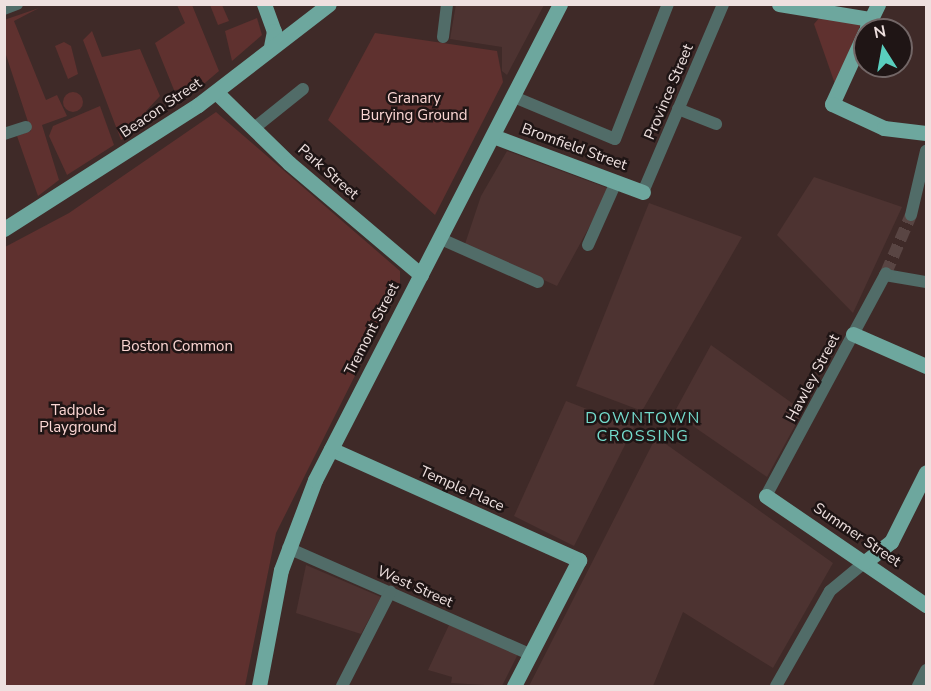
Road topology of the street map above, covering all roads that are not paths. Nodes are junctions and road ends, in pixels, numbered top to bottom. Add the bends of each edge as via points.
1 (16, 4) edge
2 (264, 4) edge
3 (329, 4) edge
4 (447, 4) edge
5 (560, 4) edge
6 (668, 4) edge
7 (723, 4) edge
8 (779, 4) edge
9 (878, 4) edge
10 (4, 9) edge
11 (871, 18) edge
12 (853, 23) edge
13 (443, 37) dead end
14 (271, 46) junction
15 (853, 58) edge
16 (303, 89) dead end
17 (216, 92) junction
18 (514, 98) junction
19 (678, 109) junction
20 (716, 124) dead end
21 (26, 127) dead end
22 (253, 129) junction
23 (927, 132) edge
24 (4, 134) edge
25 (493, 136) junction
26 (927, 151) edge
27 (616, 182) junction
28 (643, 192) joint
29 (911, 215) tunnel mouth
30 (4, 230) edge
31 (441, 239) junction
32 (588, 245) dead end
33 (421, 275) junction
34 (538, 282) dead end
35 (927, 282) edge
36 (853, 334) junction
37 (927, 366) edge
38 (330, 449) junction
39 (927, 472) edge
40 (766, 496) joint
41 (288, 548) junction
42 (865, 562) junction
43 (390, 592) junction
44 (927, 605) edge
45 (529, 654) junction
46 (927, 670) edge
47 (259, 687) edge
48 (342, 687) edge
49 (514, 687) edge
50 (776, 687) edge
51 (918, 687) edge

1 - 10 street
2 - 14 main road via 274,31
3 - 14 main road, Beacon Street
4 - 13 street
5 - 18 main road, Tremont Street
6 - 18 street via 615,139
7 - 19 street, Province Street
8 - 12 main road
9 - 11 main road
14 - 17 main road, Beacon Street
15 - 23 main road via 832,104 884,128
16 - 22 street
17 - 22 main road, Park Street
17 - 30 main road, Beacon Street
18 - 25 main road, Tremont Street
19 - 20 street
19 - 28 street, Province Street
21 - 24 street
22 - 33 main road, Park Street
25 - 27 main road, Bromfield Street
25 - 31 main road, Tremont Street
26 - 29 street
27 - 28 main road, Bromfield Street
27 - 32 street
31 - 33 main road, Tremont Street
31 - 34 street
33 - 38 main road, Tremont Street
35 - 36 street, Hawley Street via 886,274
36 - 37 main road
36 - 40 street, Hawley Street
38 - 41 main road, Tremont Street
38 - 45 main road, Temple Place via 579,560
39 - 42 main road via 891,542
40 - 42 main road, Summer Street
41 - 43 street, West Street
41 - 47 main road, Tremont Street
42 - 44 main road, Summer Street
42 - 50 street via 830,591
43 - 45 street, West Street
43 - 48 street
45 - 49 main road
46 - 51 street

